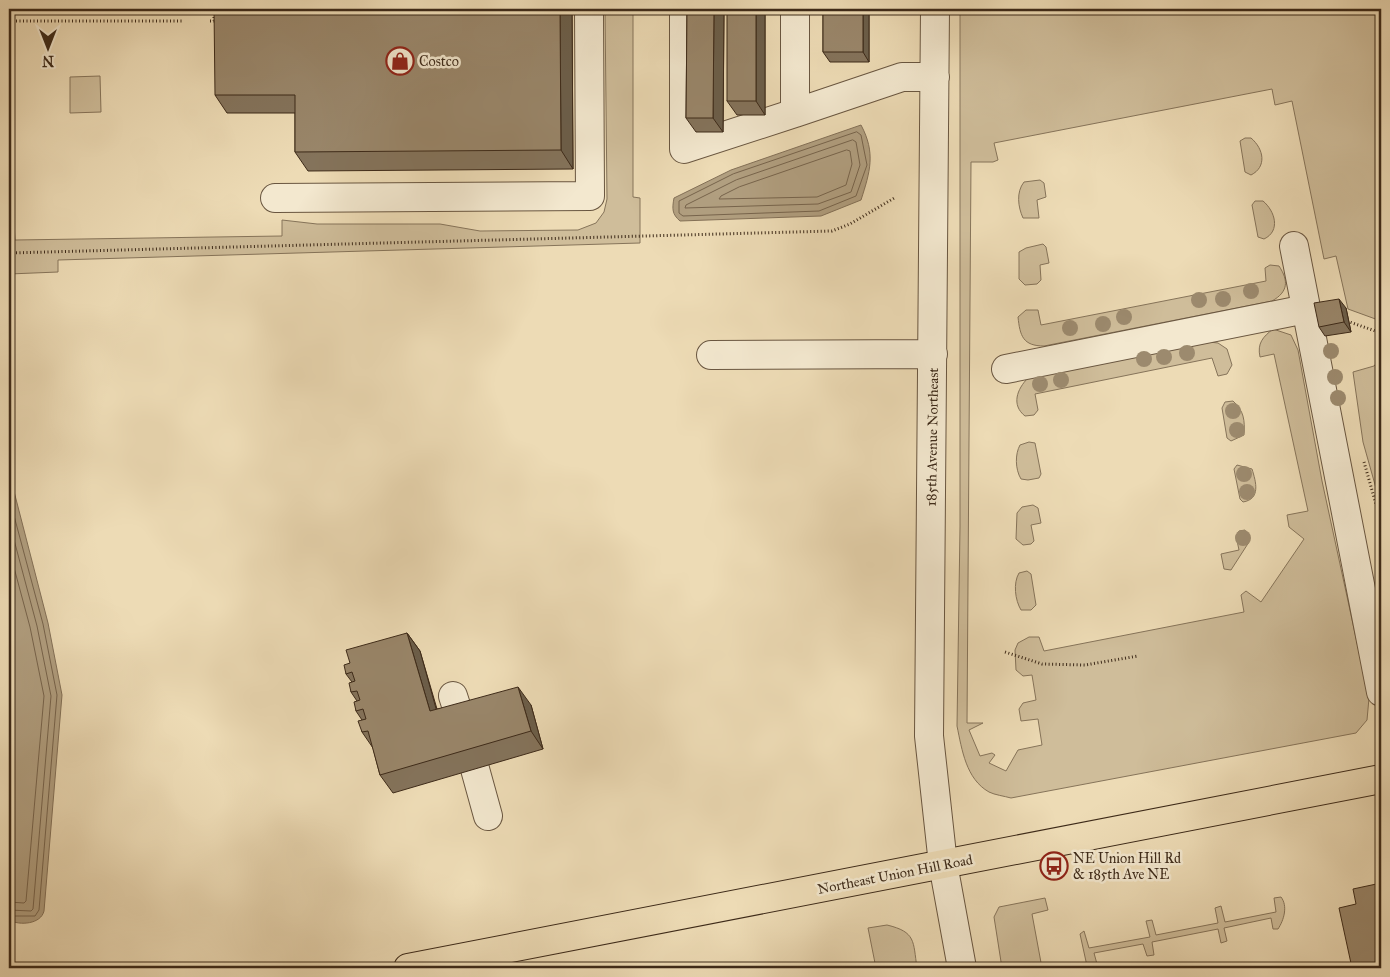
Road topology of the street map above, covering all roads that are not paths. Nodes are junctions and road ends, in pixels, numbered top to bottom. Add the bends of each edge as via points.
1 (589, 9) edge
2 (684, 9) edge
3 (795, 9) edge
4 (935, 9) edge
5 (935, 77) junction
6 (795, 114) junction
7 (275, 198) dead end
8 (1294, 246) dead end
9 (1306, 309) junction
10 (933, 354) junction
11 (712, 355) dead end
12 (1006, 369) dead end
13 (1381, 692) edge
14 (454, 696) dead end
15 (462, 724) edge
16 (474, 769) edge
17 (1381, 779) edge
18 (488, 816) dead end
19 (943, 864) junction
20 (408, 968) edge
21 (962, 968) edge

1 - 7 street via 590,196
2 - 6 street via 684,148
3 - 6 street
4 - 5 street, 185th Avenue Northeast
5 - 6 street via 902,77
5 - 10 street, 185th Avenue Northeast
8 - 9 street
9 - 12 street
9 - 13 street
10 - 11 street
10 - 19 street, 185th Avenue Northeast via 929,736
14 - 15 street
16 - 18 street
17 - 19 main road, Northeast Union Hill Road
19 - 20 main road, Northeast Union Hill Road
19 - 21 street, 185th Avenue Northeast

